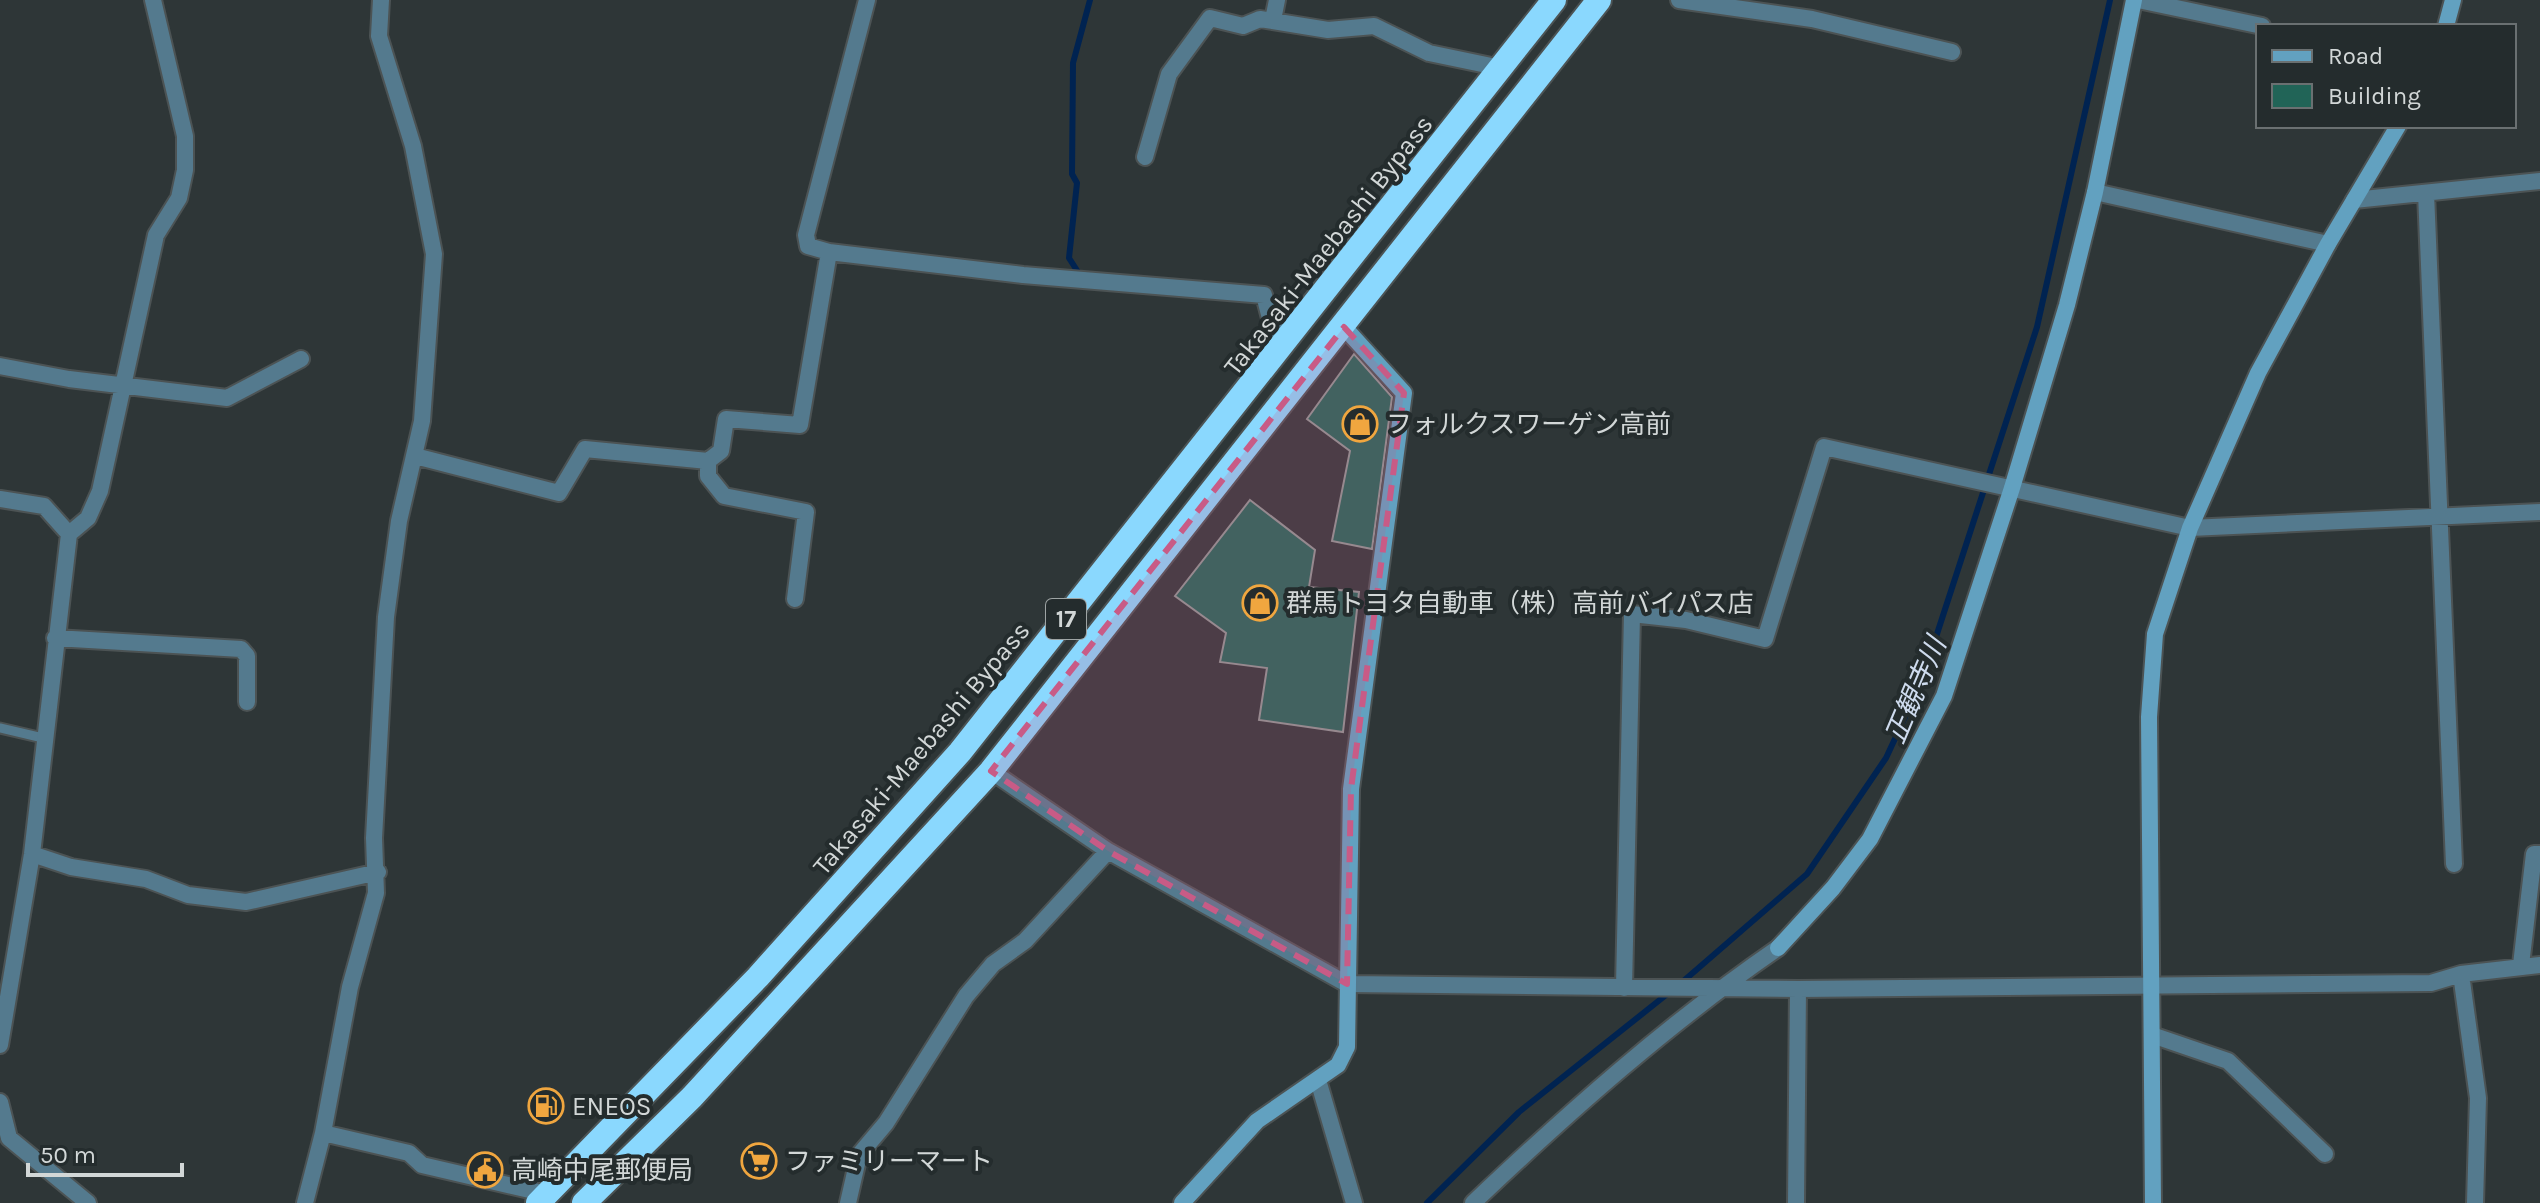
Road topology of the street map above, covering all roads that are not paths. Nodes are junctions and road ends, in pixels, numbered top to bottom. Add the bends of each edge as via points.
1 (153, 0) edge
2 (381, 0) edge
3 (867, 0) edge
4 (1277, 0) edge
5 (1554, 0) edge
6 (1599, 0) edge
7 (1679, 0) edge
8 (2136, 0) edge
9 (2453, 0) edge
10 (1273, 20) junction
11 (2447, 24) edge
12 (2256, 25) edge
13 (1952, 52) dead end
14 (1501, 68) junction
15 (2397, 128) edge
16 (1145, 157) dead end
17 (2540, 181) edge
18 (2095, 192) junction
19 (2426, 193) junction
20 (2354, 200) junction
21 (2328, 244) junction
22 (829, 252) junction
23 (1344, 327) junction
24 (1289, 340) junction
25 (301, 359) dead end
26 (0, 366) edge
27 (122, 386) junction
28 (415, 456) junction
29 (708, 461) junction
30 (2012, 488) junction
31 (0, 499) edge
32 (2540, 512) edge
33 (2441, 517) junction
34 (2190, 528) junction
35 (69, 534) junction
36 (795, 599) dead end
37 (55, 638) junction
38 (247, 702) dead end
39 (0, 728) edge
40 (43, 738) junction
41 (991, 771) junction
42 (1108, 851) junction
43 (32, 854) junction
44 (2540, 854) edge
45 (2454, 864) dead end
46 (378, 872) junction
47 (1778, 948) junction
48 (2521, 965) junction
49 (2540, 965) edge
50 (2461, 974) junction
51 (1347, 984) junction
52 (2151, 987) junction
53 (1624, 988) junction
54 (1720, 989) junction
55 (1767, 989) junction
56 (1798, 989) junction
57 (2152, 1035) junction
58 (0, 1045) edge
59 (1318, 1080) junction
60 (0, 1102) edge
61 (323, 1133) junction
62 (2325, 1154) dead end
63 (542, 1199) edge
64 (88, 1203) edge
65 (305, 1203) edge
66 (584, 1203) edge
67 (848, 1203) edge
68 (1182, 1203) edge
69 (1354, 1203) edge
70 (1473, 1203) edge
71 (1796, 1203) edge
72 (2153, 1203) edge
73 (2475, 1203) edge

1 - 27 street via 185,136 185,170 179,198 156,235
2 - 28 street via 379,36 413,146 434,254
3 - 22 street via 806,235 808,246
4 - 10 street
5 - 14 highway, Takasaki-Maebashi Bypass / 17
6 - 23 highway, 17
7 - 13 street via 1812,19
8 - 12 street
8 - 18 street
9 - 11 street
10 - 14 street via 1328,30 1374,26 1429,53
10 - 16 street via 1243,26 1210,18 1169,74
14 - 24 highway, Takasaki-Maebashi Bypass / 17
15 - 20 street
17 - 19 street
18 - 21 street
18 - 30 street
19 - 20 street
19 - 33 street
20 - 21 street
21 - 34 street via 2258,373
22 - 24 street via 1264,295 1272,326
22 - 29 street via 800,425 726,419 721,451
23 - 41 highway, 17
23 - 51 street via 1404,393 1351,789
24 - 63 highway, Takasaki-Maebashi Bypass / 17 via 960,752 758,977
25 - 27 street via 227,398
26 - 27 street
27 - 35 street via 100,491 88,518
28 - 29 street via 559,493 585,449
28 - 46 street via 399,521 386,617 374,838
29 - 36 street via 708,476 724,496 806,512
30 - 34 street
30 - 47 street via 1944,696 1915,758 1870,839
30 - 53 street via 1824,447 1765,639 1686,620 1632,614
31 - 35 street via 44,506
32 - 33 street
33 - 34 street
33 - 45 street
34 - 52 street via 2163,606 2150,675
35 - 37 street
37 - 38 street via 241,649 247,656
37 - 40 street
39 - 40 lane
40 - 43 street
41 - 42 street
41 - 66 highway, 17 via 692,1097
42 - 51 street
42 - 67 street via 966,996 886,1123 859,1155
43 - 46 street via 71,867 146,879 188,895 246,902
43 - 58 street
44 - 48 street via 2534,854
46 - 61 street
47 - 54 street
47 - 55 street
48 - 49 street
48 - 50 street
50 - 52 street via 2431,983
50 - 73 street via 2478,1098
51 - 53 street
51 - 59 street via 1347,1047 1338,1065
52 - 56 street
52 - 57 street
53 - 54 street
54 - 55 street
54 - 70 street via 1574,1108
55 - 56 street
56 - 71 street
57 - 62 street via 2228,1061
57 - 72 street
59 - 68 street via 1257,1121
59 - 69 street
60 - 64 street via 9,1138
61 - 63 street via 409,1153 422,1165
61 - 65 street

